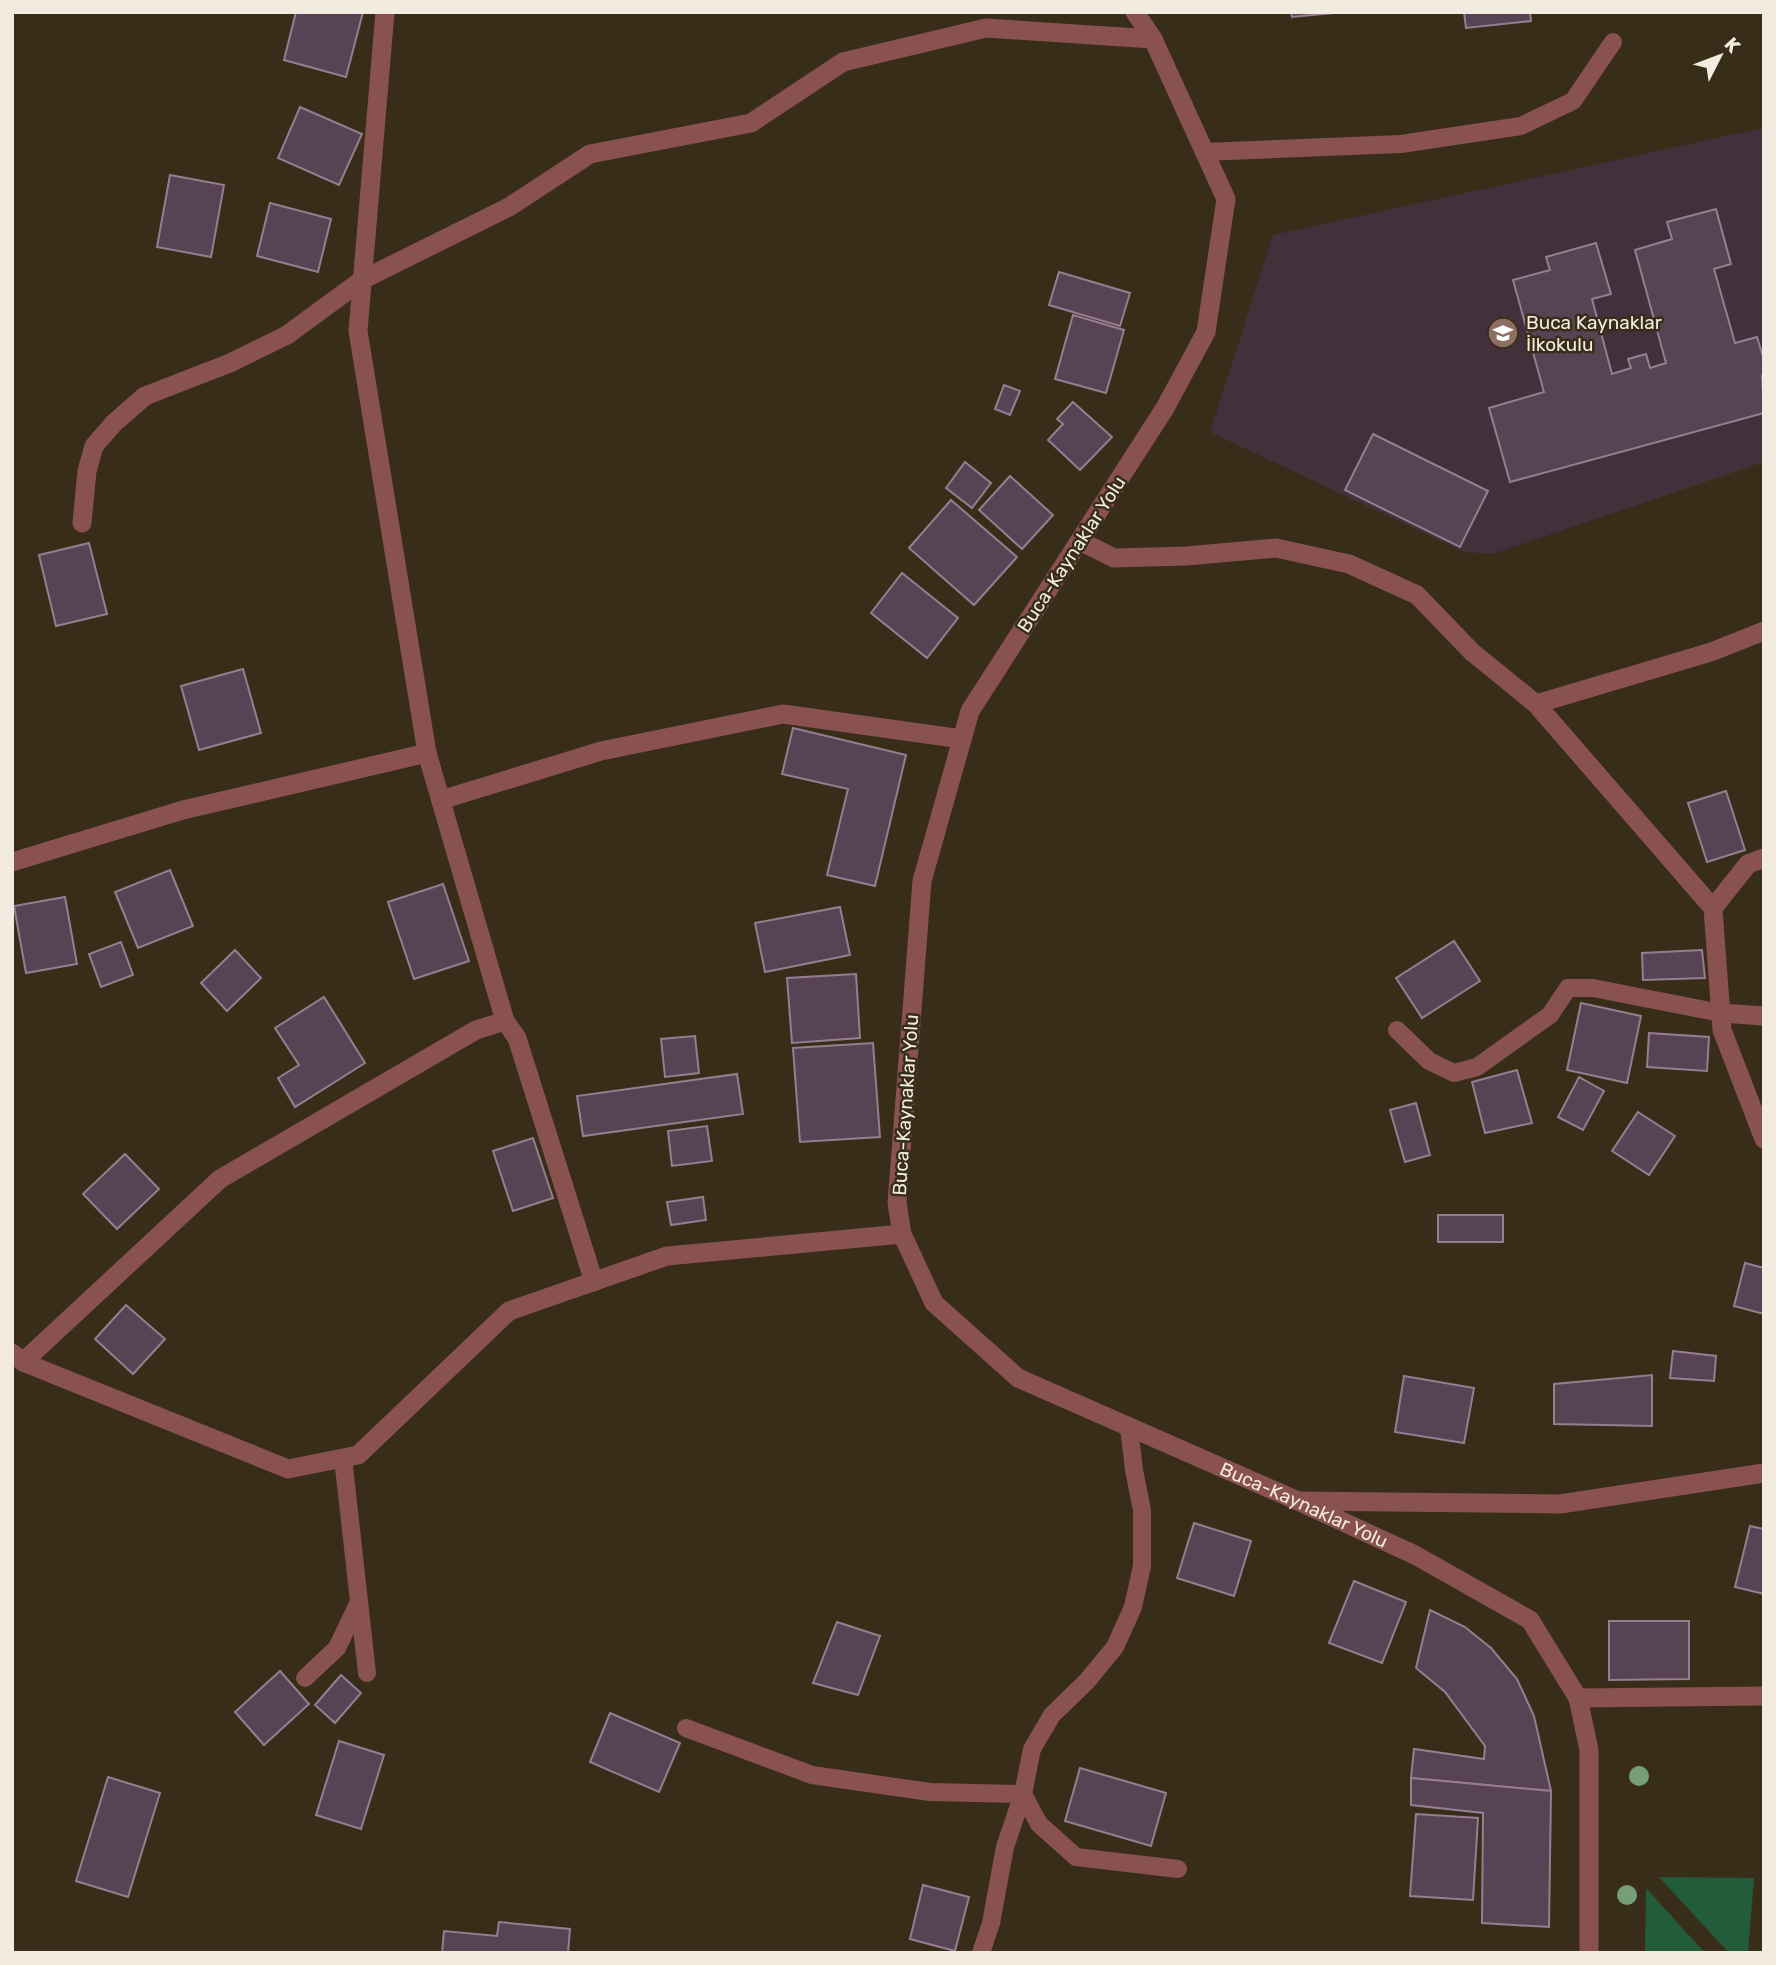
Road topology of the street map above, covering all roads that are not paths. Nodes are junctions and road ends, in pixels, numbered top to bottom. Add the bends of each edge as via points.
1 (384, 12) edge
2 (1135, 12) edge
3 (1153, 39) junction
4 (1614, 42) dead end
5 (1204, 152) junction
6 (362, 280) junction
7 (82, 523) dead end
8 (1080, 541) junction
9 (1764, 631) edge
10 (1536, 704) junction
11 (962, 739) junction
12 (427, 754) junction
13 (441, 800) junction
14 (1764, 858) edge
15 (12, 862) edge
16 (1713, 908) junction
17 (1721, 1013) junction
18 (1764, 1016) edge
19 (505, 1021) junction
20 (1397, 1030) dead end
21 (1764, 1139) edge
22 (902, 1234) junction
23 (594, 1282) junction
24 (18, 1357) edge
25 (1129, 1427) junction
26 (342, 1458) junction
27 (1764, 1473) edge
28 (1298, 1501) junction
29 (359, 1602) junction
30 (367, 1672) dead end
31 (305, 1678) dead end
32 (1764, 1696) edge
33 (1578, 1698) junction
34 (686, 1728) dead end
35 (1023, 1794) junction
36 (1178, 1869) dead end
37 (981, 1953) edge
38 (1589, 1953) edge

1 - 6 street
2 - 3 street, Buca-Kaynaklar Yolu
3 - 5 street, Buca-Kaynaklar Yolu
3 - 6 street via 986,28 843,62 751,123 590,154 509,207
4 - 5 lane via 1573,101 1521,126 1401,144
5 - 8 street, Buca-Kaynaklar Yolu via 1226,199 1206,332 1166,408
6 - 7 street via 287,335 145,396 94,446
6 - 12 street via 358,331
8 - 10 street via 1114,558 1276,548 1349,564 1418,595 1472,652
8 - 11 street, Buca-Kaynaklar Yolu via 970,711
9 - 10 street via 1710,652
10 - 16 street
11 - 13 street via 783,714 601,751
11 - 22 street, Buca-Kaynaklar Yolu via 922,881 897,1203
12 - 13 street
12 - 15 street via 183,810
13 - 19 street
14 - 16 street via 1748,864
16 - 17 street
17 - 18 street
17 - 20 lane via 1593,988 1568,988 1550,1015 1477,1067 1454,1073 1429,1061
17 - 21 street via 1722,1030
19 - 23 street via 517,1038
19 - 24 street via 476,1030 219,1179
22 - 23 street via 667,1256
22 - 25 street, Buca-Kaynaklar Yolu via 933,1303 1018,1378
23 - 26 street via 509,1311 358,1455
24 - 26 street via 288,1469
25 - 28 street, Buca-Kaynaklar Yolu
25 - 35 lane via 1142,1510 1142,1566 1133,1607 1115,1647 1052,1715 1032,1749
26 - 29 lane
27 - 28 street via 1560,1504
28 - 33 street, Buca-Kaynaklar Yolu via 1415,1555 1530,1620
29 - 30 lane
29 - 31 lane via 337,1648
32 - 33 street
33 - 38 street, Buca-Kaynaklar Yolu via 1589,1750
34 - 35 lane via 812,1775 930,1791
35 - 36 lane via 1039,1825 1076,1857
35 - 37 lane via 1005,1847

